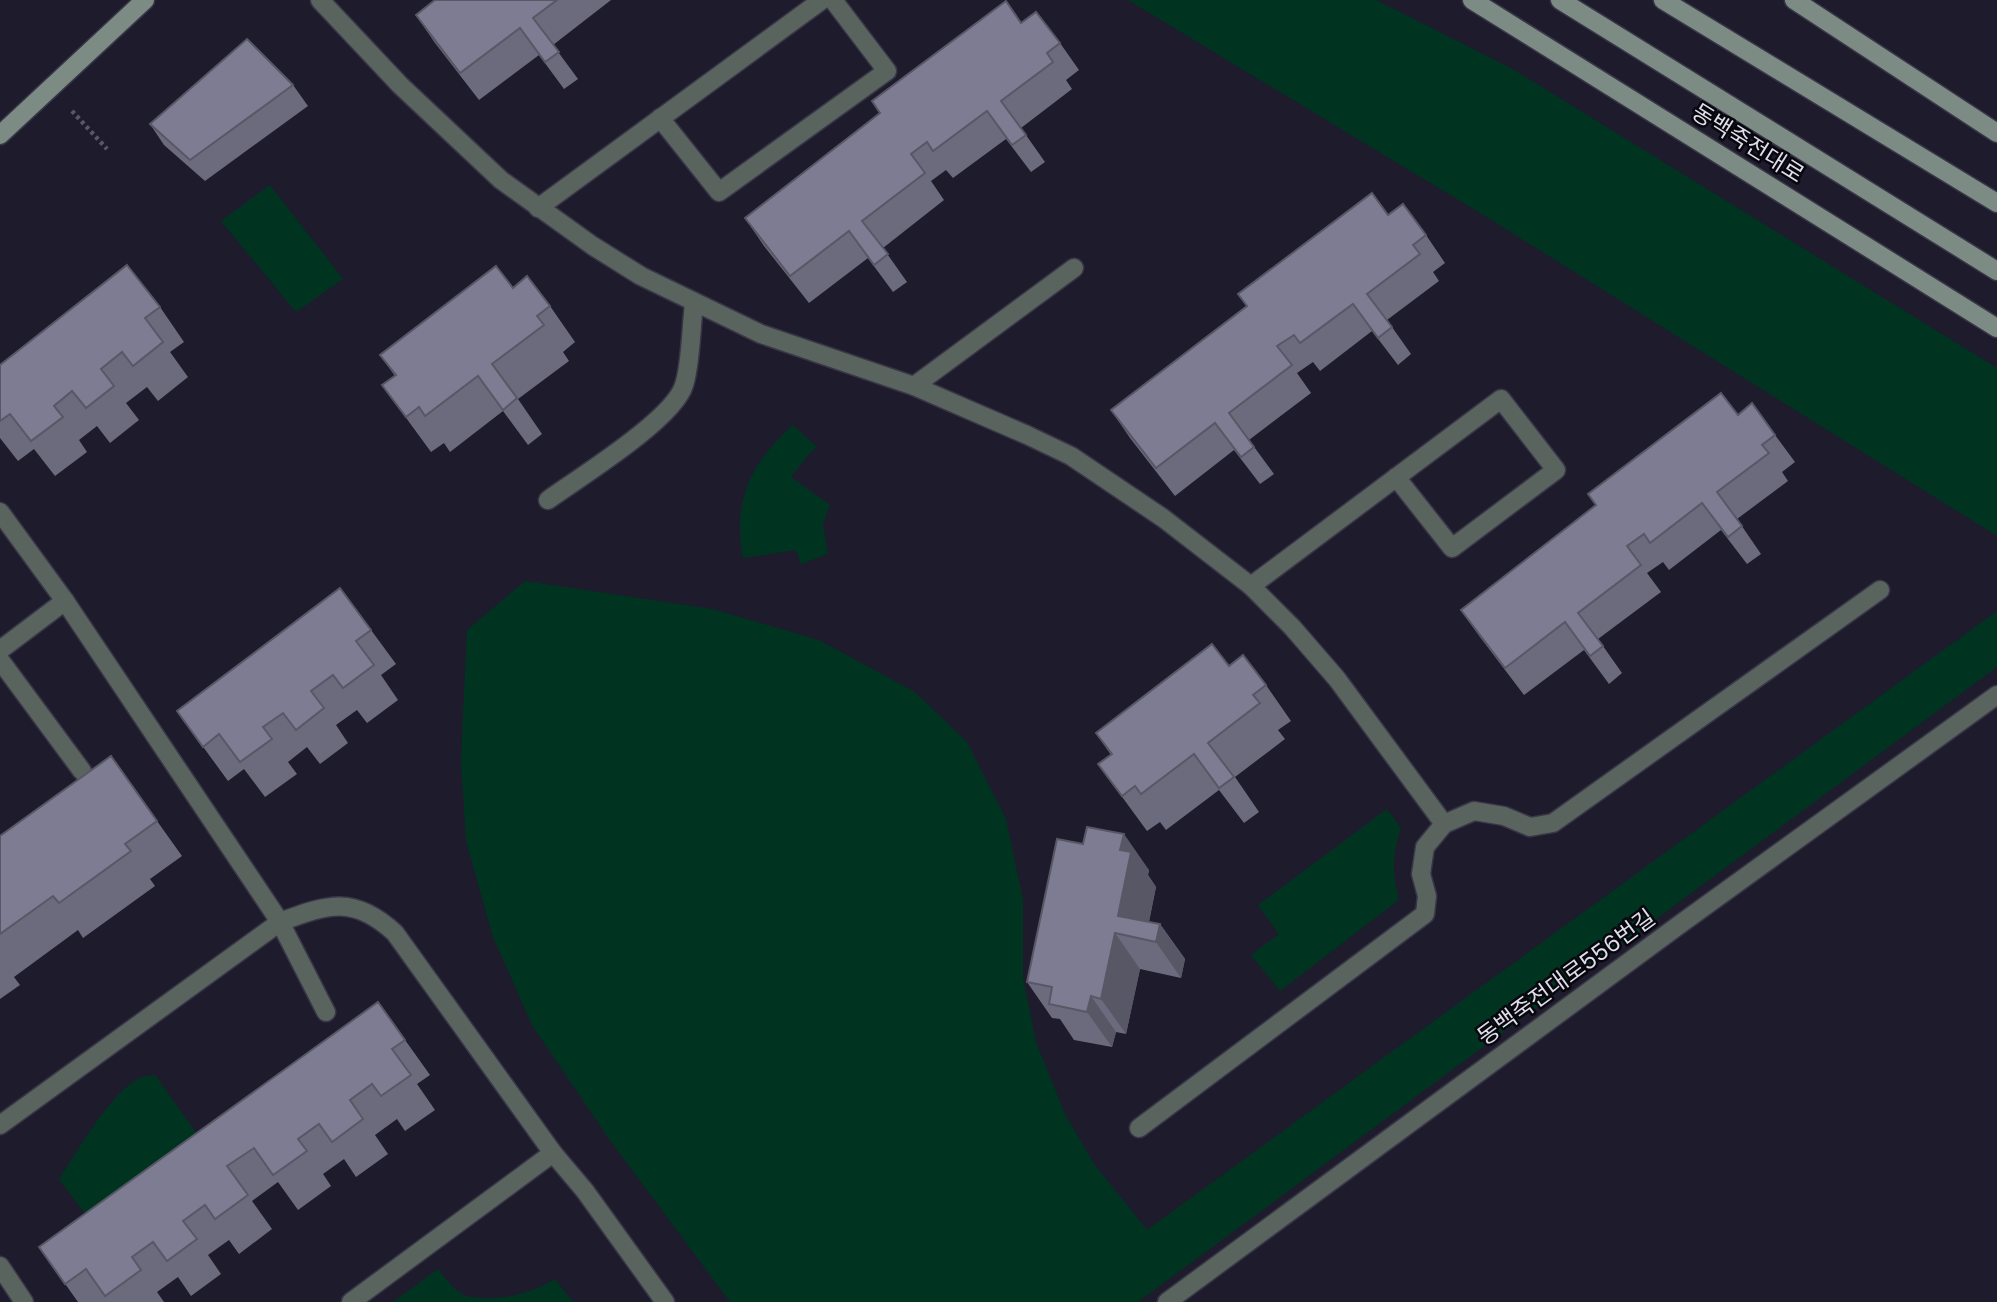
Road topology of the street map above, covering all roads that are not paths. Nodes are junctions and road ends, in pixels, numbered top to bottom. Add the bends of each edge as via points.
1 (145, 0) edge
2 (320, 0) edge
3 (822, 0) edge
4 (833, 0) edge
5 (1472, 0) edge
6 (1560, 0) edge
7 (1663, 0) edge
8 (1794, 0) edge
9 (660, 118) junction
10 (1997, 133) edge
11 (0, 135) edge
12 (1997, 203) edge
13 (538, 208) junction
14 (1074, 268) dead end
15 (1997, 271) edge
16 (694, 304) junction
17 (1997, 328) edge
18 (914, 386) junction
19 (1396, 477) junction
20 (548, 500) dead end
21 (0, 512) edge
22 (1251, 586) junction
23 (1880, 590) dead end
24 (65, 601) junction
25 (0, 650) edge
26 (0, 660) edge
27 (1997, 695) edge
28 (82, 771) dead end
29 (1444, 824) junction
30 (281, 922) junction
31 (326, 1012) dead end
32 (0, 1125) edge
33 (1139, 1128) dead end
34 (554, 1153) junction
35 (0, 1266) edge
36 (24, 1302) edge
37 (351, 1302) edge
38 (665, 1302) edge
39 (1167, 1302) edge

1 - 11 main road
2 - 13 street via 462,145
3 - 9 street
4 - 9 street via 887,71 719,192
5 - 17 main road, 동백죽전대로
6 - 15 main road, 동백죽전대로
7 - 12 main road
8 - 10 main road
9 - 13 street
13 - 16 street via 640,276
14 - 18 street
16 - 18 street via 761,334
16 - 20 street via 684,385 675,403 659,420
18 - 22 street via 1071,456 1163,518
19 - 19 street via 1501,399 1556,470 1452,548
19 - 22 street
21 - 24 street
22 - 29 street via 1338,679
23 - 29 street via 1553,823 1530,827 1474,811
24 - 25 street
24 - 30 street
26 - 28 street
27 - 39 street, 동백죽전대로556번길
29 - 33 street via 1425,847 1421,874 1427,896 1425,914
30 - 31 street
30 - 32 street
30 - 34 street via 316,909 347,906 377,916 395,933
34 - 37 street
34 - 38 street
35 - 36 street

